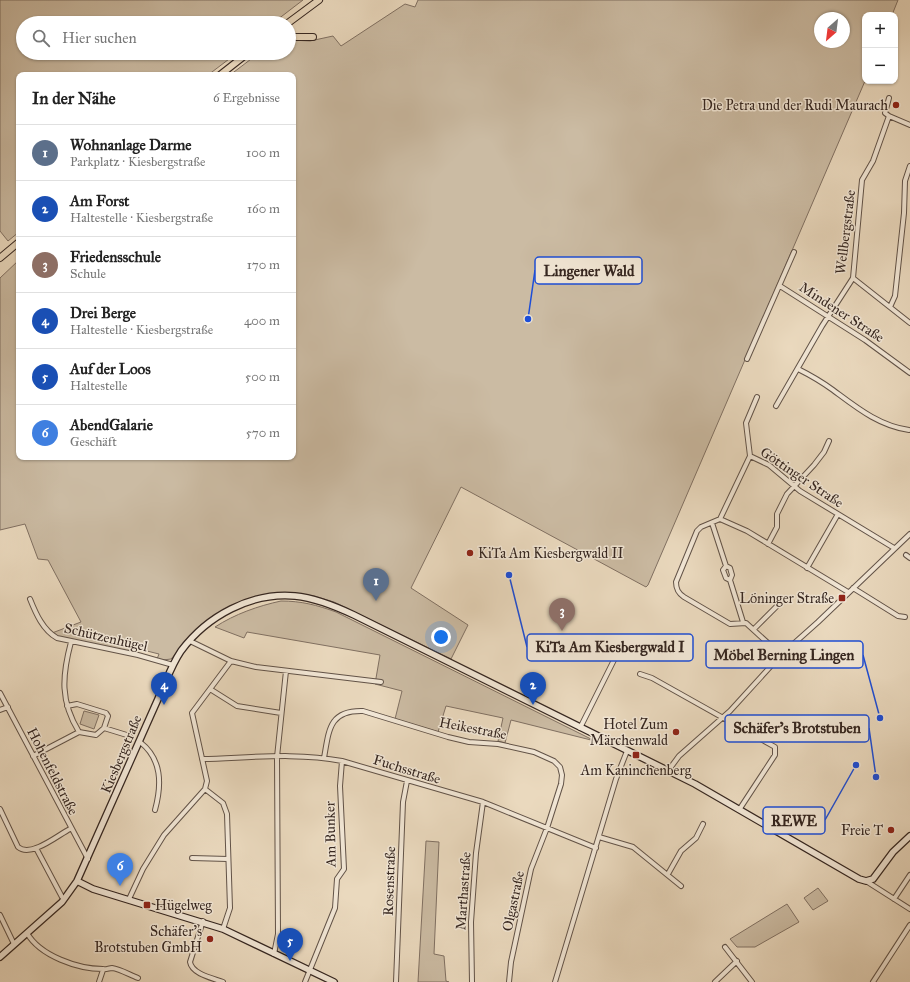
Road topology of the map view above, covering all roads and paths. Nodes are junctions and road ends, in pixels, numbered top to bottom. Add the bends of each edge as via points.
1 (319, 0) edge
2 (296, 17) edge
3 (296, 37) edge
4 (313, 37) dead end
5 (239, 60) edge
6 (224, 72) edge
7 (889, 98) dead end
8 (889, 116) junction
9 (910, 125) edge
10 (910, 166) edge
11 (16, 245) edge
12 (794, 252) dead end
13 (0, 258) edge
14 (852, 278) junction
15 (780, 286) junction
16 (890, 307) junction
17 (828, 317) junction
18 (910, 323) edge
19 (747, 359) dead end
20 (798, 369) junction
21 (910, 373) edge
22 (757, 397) dead end
23 (776, 406) dead end
24 (910, 429) edge
25 (829, 441) dead end
26 (750, 456) junction
27 (794, 486) junction
28 (838, 514) junction
29 (720, 519) junction
30 (712, 523) junction
31 (910, 534) edge
32 (768, 544) junction
33 (894, 548) junction
34 (726, 566) junction
35 (807, 568) junction
36 (730, 580) junction
37 (853, 588) junction
38 (848, 592) junction
39 (30, 599) dead end
40 (781, 602) dead end
41 (905, 617) dead end
42 (743, 622) junction
43 (754, 629) junction
44 (190, 641) junction
45 (71, 642) junction
46 (617, 654) dead end
47 (781, 655) junction
48 (231, 661) junction
49 (173, 665) junction
50 (286, 671) junction
51 (640, 674) dead end
52 (381, 682) dead end
53 (210, 689) junction
54 (0, 693) edge
55 (67, 706) junction
56 (8, 707) junction
57 (0, 710) edge
58 (281, 713) junction
59 (724, 718) junction
60 (104, 728) junction
61 (580, 728) junction
62 (79, 732) junction
63 (130, 736) dead end
64 (140, 742) junction
65 (627, 751) junction
66 (33, 756) junction
67 (277, 757) junction
68 (324, 758) junction
69 (202, 759) junction
70 (342, 761) junction
71 (668, 770) junction
72 (407, 781) junction
73 (205, 789) junction
74 (483, 802) junction
75 (0, 809) edge
76 (155, 810) dead end
77 (739, 810) junction
78 (704, 824) dead end
79 (547, 828) junction
80 (70, 829) junction
81 (910, 836) edge
82 (599, 837) junction
83 (36, 848) junction
84 (596, 848) junction
85 (192, 858) dead end
86 (228, 859) junction
87 (88, 860) junction
88 (668, 874) junction
89 (910, 875) edge
90 (77, 881) junction
91 (866, 881) junction
92 (681, 886) dead end
93 (62, 897) dead end
94 (129, 899) junction
95 (894, 899) junction
96 (910, 909) edge
97 (0, 915) edge
98 (203, 922) junction
99 (910, 925) edge
100 (223, 928) junction
101 (27, 933) junction
102 (14, 944) junction
103 (724, 946) dead end
104 (274, 954) junction
105 (0, 957) edge
106 (737, 961) junction
107 (103, 970) junction
108 (310, 972) junction
109 (138, 978) dead end
110 (99, 982) edge
111 (223, 982) edge
112 (305, 982) edge
113 (334, 982) edge
114 (396, 982) edge
115 (472, 982) edge
116 (509, 982) edge
117 (555, 982) edge
118 (715, 982) edge
119 (752, 982) edge
120 (873, 982) edge

1 - 2 main road
3 - 4 main road
5 - 6 main road
7 - 8 street, Wellbergstraße via 884,114
8 - 9 street
8 - 14 street, Wellbergstraße via 873,161 862,180
10 - 16 street via 905,181 895,296
11 - 13 main road
12 - 15 street
14 - 16 street
14 - 17 street, Wellbergstraße
15 - 17 street, Mindener Straße
15 - 19 street
16 - 18 street
17 - 20 street, Wellbergstraße
17 - 21 street, Mindener Straße
20 - 23 street, Wellbergstraße
20 - 24 street via 872,417 895,427
22 - 26 street, Göttinger Straße via 746,423
25 - 27 street via 824,452
26 - 27 street, Göttinger Straße via 769,465
26 - 29 street
27 - 28 street, Göttinger Straße
27 - 32 street via 776,514 777,527
28 - 33 street, Göttinger Straße
28 - 35 street
29 - 30 street
29 - 32 street
30 - 34 street
30 - 42 street via 697,531 677,578 676,587 684,597 730,624
31 - 33 street
32 - 35 street
33 - 37 street
34 - 36 street via 730,568 732,575
34 - 36 street via 723,570 726,578
35 - 38 street
36 - 42 street
37 - 38 street
37 - 41 street via 893,613
38 - 47 street
39 - 45 street, Schützenhügel via 48,632
40 - 43 street
42 - 43 street
43 - 47 street
44 - 48 street
44 - 49 street, Kiesbergstraße
44 - 61 street, Kiesbergstraße via 206,624 223,613 258,599 296,596 314,600 334,605
45 - 49 street, Schützenhügel via 138,655
45 - 55 street via 63,678
46 - 61 street
47 - 59 street
48 - 50 street via 256,668
48 - 53 street
49 - 64 street, Kiesbergstraße
50 - 52 street
50 - 58 street
51 - 59 street via 652,678
53 - 58 street via 237,706
53 - 69 street via 192,713
54 - 56 street, Hohenfeldstraße
55 - 60 street via 77,704 106,713 108,716
55 - 62 street
56 - 57 street
56 - 66 street, Hohenfeldstraße
58 - 67 street
59 - 71 street via 679,756
59 - 77 street via 775,747 776,751
60 - 62 street via 96,735
60 - 63 street
61 - 65 street, Kiesbergstraße
62 - 66 street
64 - 76 street via 151,752 158,768 160,788
64 - 87 street, Kiesbergstraße
65 - 71 street, Kiesbergstraße
65 - 82 street
66 - 80 street, Hohenfeldstraße
67 - 68 street, Fuchsstraße
67 - 69 street, Fuchsstraße
67 - 104 street via 278,934
68 - 70 street, Fuchsstraße
68 - 79 street, Heikestraße via 333,722 337,716 350,711 363,711 455,738 534,752 554,761 560,767 562,775
69 - 73 street via 207,781
70 - 72 street, Fuchsstraße
70 - 108 street, Am Bunker via 340,786 344,870 337,879 335,908
71 - 77 street, Kiesbergstraße
72 - 74 street, Fuchsstraße
72 - 114 street, Rosenstraße via 403,802
73 - 86 street via 226,807
73 - 94 street via 164,835 143,869
74 - 79 street, Fuchsstraße
74 - 115 street, Marthastraße via 476,853
75 - 83 street via 18,847 27,851
77 - 91 street, Kiesbergstraße
78 - 88 street via 696,838 681,851
79 - 84 street, Fuchsstraße
79 - 116 street, Olgastraße via 530,869
80 - 83 street
80 - 87 street, Hohenfeldstraße
81 - 91 street via 893,852 873,879
82 - 84 street
82 - 88 street via 633,847
83 - 93 street
84 - 117 street
85 - 86 street
86 - 100 street via 230,908
87 - 90 street, Kiesbergstraße
88 - 92 street
89 - 95 street
90 - 94 street
90 - 101 street, Kiesbergstraße via 62,902
91 - 95 street, Kiesbergstraße
94 - 98 street
95 - 96 street, Kiesbergstraße
97 - 102 street
98 - 100 street
98 - 111 street via 190,966
99 - 120 street
100 - 104 street
101 - 102 street, Kiesbergstraße
101 - 107 street via 37,946 50,955 74,964
102 - 105 street, Kiesbergstraße
103 - 106 street
104 - 108 street
106 - 118 street
106 - 119 street
107 - 109 street via 111,968
107 - 110 street
108 - 112 street, Am Bunker
108 - 113 street

